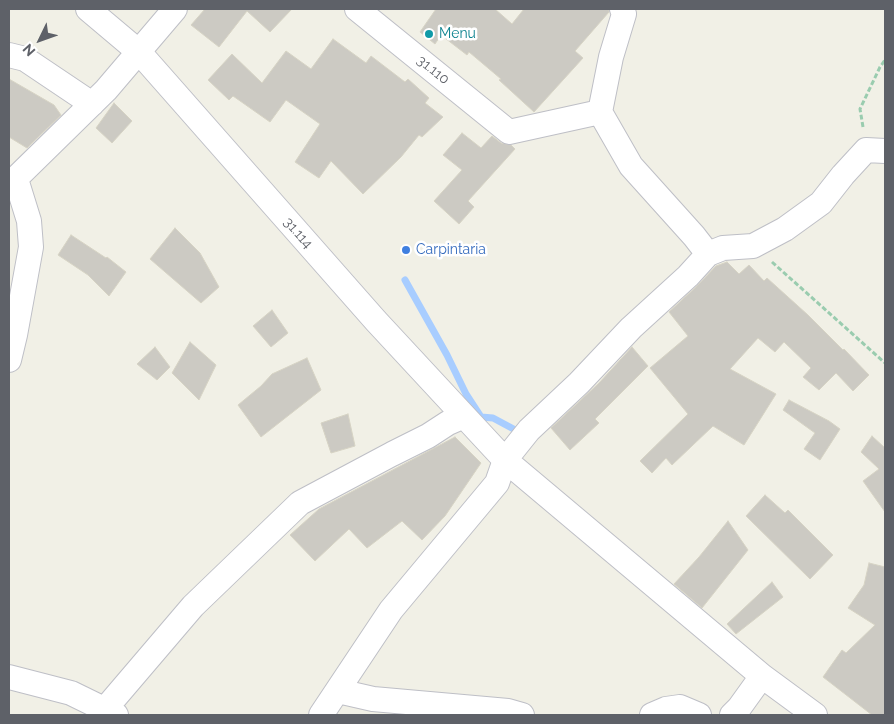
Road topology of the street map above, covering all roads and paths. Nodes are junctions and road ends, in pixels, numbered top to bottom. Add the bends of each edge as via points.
1 (88, 9) edge
2 (175, 9) edge
3 (357, 9) edge
4 (622, 9) edge
5 (139, 52) junction
6 (9, 55) edge
7 (885, 60) edge
8 (92, 104) junction
9 (600, 112) junction
10 (876, 150) edge
11 (12, 182) edge
12 (753, 246) junction
13 (708, 254) junction
14 (9, 360) edge
15 (885, 363) edge
16 (464, 416) junction
17 (505, 460) junction
18 (762, 676) junction
19 (9, 677) edge
20 (338, 691) junction
21 (107, 713) edge
22 (321, 715) edge
23 (522, 715) edge
24 (652, 715) edge
25 (699, 715) edge
26 (732, 715) edge
27 (815, 715) edge

1 - 5 street, 31.114
2 - 5 street
3 - 9 street, 31.110 via 509,132
4 - 9 street via 624,14 611,56
5 - 8 street
5 - 16 street, 31.114
6 - 8 street via 26,59
7 - 10 path via 860,109
8 - 11 street
9 - 13 street via 631,166
10 - 12 street via 843,175 821,203 786,229
11 - 14 street via 29,221 31,247
12 - 13 street via 723,248
12 - 15 path
13 - 17 street via 529,430
16 - 17 street, 31.114
16 - 21 street via 300,503 193,606
17 - 18 street, 31.114
17 - 20 street via 497,483 391,610
18 - 26 street
18 - 27 street, 31.114
19 - 21 street via 71,693
20 - 22 street
20 - 23 street via 373,699
24 - 25 street via 680,707

